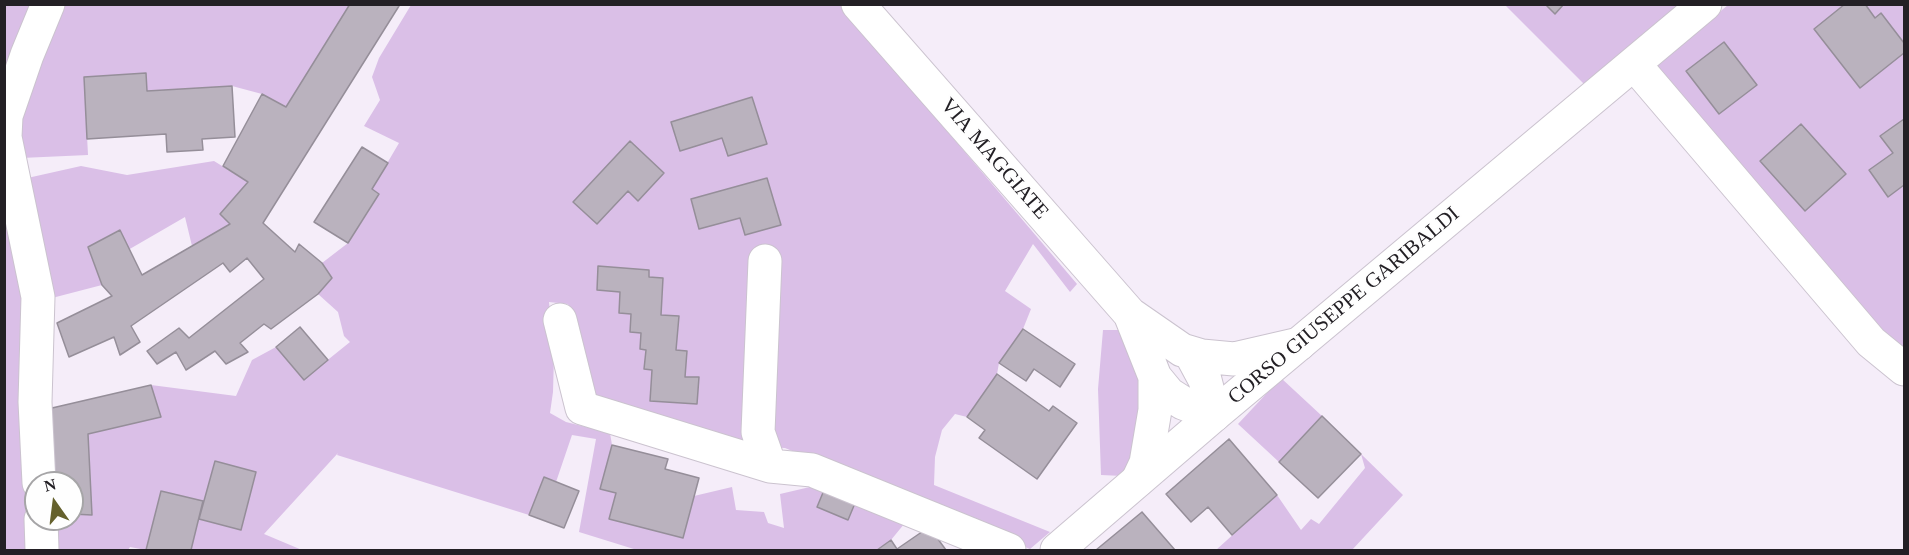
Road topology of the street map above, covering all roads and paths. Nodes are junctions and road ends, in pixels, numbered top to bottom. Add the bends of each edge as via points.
1 (48, 4) edge
2 (858, 4) edge
3 (1705, 4) edge
4 (1634, 64) junction
5 (765, 261) dead end
6 (1130, 314) junction
7 (560, 320) dead end
8 (1299, 344) junction
9 (1191, 354) junction
10 (1905, 369) edge
11 (1155, 377) junction
12 (1214, 415) junction
13 (770, 466) junction
14 (38, 471) edge
15 (1138, 480) junction
16 (41, 531) edge
17 (42, 550) edge
18 (1009, 550) edge
19 (1057, 550) edge

1 - 14 street via 6,116 5,137 38,297 35,402
2 - 6 street, VIA MAGGIATE
3 - 4 street, CORSO GIUSEPPE GARIBALDI
4 - 8 street, CORSO GIUSEPPE GARIBALDI
4 - 10 street via 1871,342
5 - 13 street via 758,432
6 - 9 street, VIA MAGGIATE
6 - 11 street, VIA MAGGIATE
7 - 13 street via 582,408
8 - 9 street, VIA MAGGIATE via 1234,360
8 - 12 street, CORSO GIUSEPPE GARIBALDI
9 - 12 street via 1205,380
11 - 12 street, VIA MAGGIATE via 1183,404
11 - 15 street, VIA MAGGIATE via 1155,410 1146,463
12 - 15 street, CORSO GIUSEPPE GARIBALDI
13 - 18 street via 812,470
15 - 19 street, CORSO GIUSEPPE GARIBALDI
16 - 17 street

